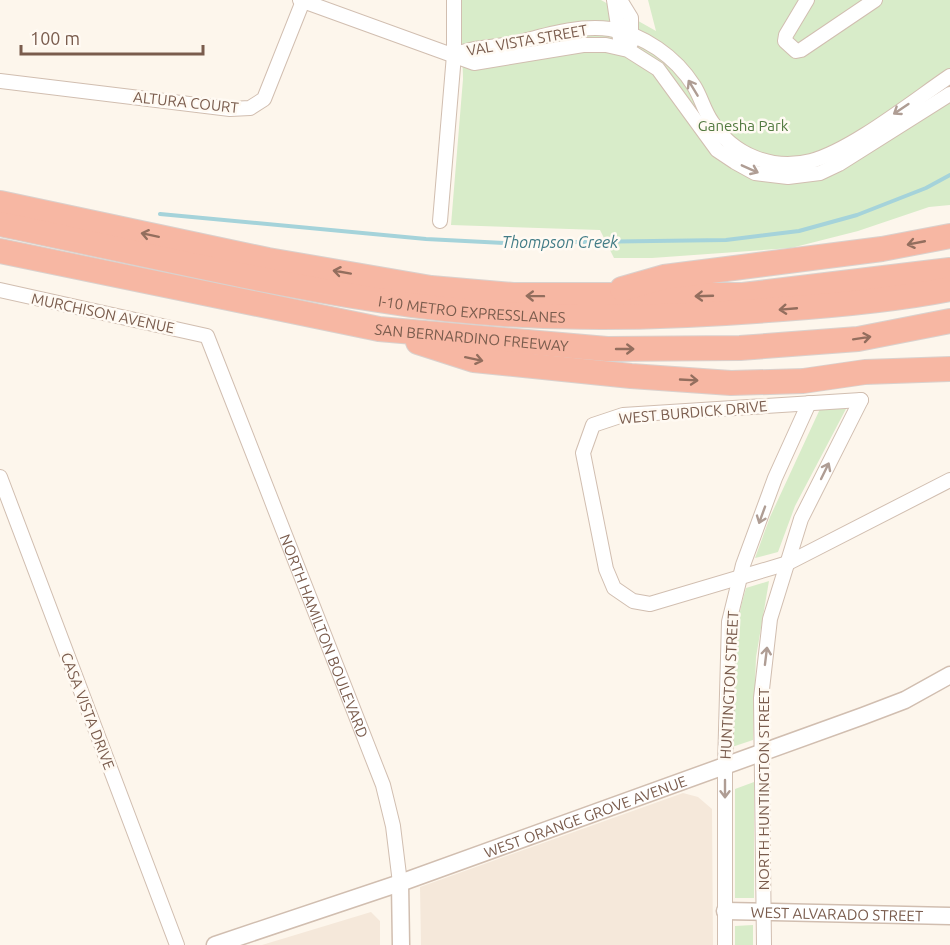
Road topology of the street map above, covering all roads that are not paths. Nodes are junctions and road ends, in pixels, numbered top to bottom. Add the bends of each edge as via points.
1 (454, 0) edge
2 (614, 0) edge
3 (620, 0) edge
4 (807, 0) edge
5 (875, 0) edge
6 (301, 1) edge
7 (626, 34) junction
8 (625, 50) junction
9 (454, 55) junction
10 (669, 58) junction
11 (658, 69) junction
12 (950, 76) edge
13 (0, 81) edge
14 (950, 94) edge
15 (0, 203) edge
16 (440, 221) dead end
17 (0, 224) edge
18 (950, 236) edge
19 (0, 240) edge
20 (0, 251) edge
21 (950, 270) edge
22 (950, 289) edge
23 (0, 290) edge
24 (594, 297) junction
25 (950, 304) edge
26 (950, 321) edge
27 (379, 329) junction
28 (207, 336) joint
29 (950, 369) edge
30 (861, 400) joint
31 (808, 403) junction
32 (0, 477) edge
33 (950, 480) edge
34 (788, 563) junction
35 (738, 579) junction
36 (950, 675) edge
37 (761, 753) junction
38 (725, 766) junction
39 (400, 883) junction
40 (725, 911) junction
41 (764, 912) junction
42 (950, 916) edge
43 (233, 942) edge
44 (177, 945) edge
45 (215, 945) edge
46 (401, 945) edge
47 (725, 945) edge
48 (764, 945) edge

1 - 9 street
2 - 7 street
3 - 7 street via 631,18
4 - 5 street via 786,35 785,41 796,51
6 - 9 street, VAL VISTA STREET
6 - 13 street, ALTURA COURT via 264,99 250,108 230,109
7 - 8 street
7 - 9 street, VAL VISTA STREET via 576,29 511,44 472,47
7 - 10 street, VAL VISTA STREET via 656,46
8 - 9 street, VAL VISTA STREET via 583,45 474,63
8 - 11 street, VAL VISTA STREET
9 - 16 street
10 - 11 street
12 -> 10 street, VAL VISTA STREET via 846,146 809,162 788,163 753,158 722,136 694,86
11 -> 14 street, VAL VISTA STREET via 717,150 755,173 777,177 820,173 839,164
24 -> 15 highway via 513,296 431,288 268,260
22 -> 17 highway, I-10 METRO EXPRESSLANES via 856,303 725,314 573,316 473,312 379,301
18 -> 24 highway via 882,249 664,277
19 - 25 highway, I-10 METRO EXPRESSLANES via 328,307 468,325 596,332 723,330 886,315
20 - 27 highway, SAN BERNARDINO FREEWAY
21 -> 24 highway via 743,295
23 - 28 street, MURCHISON AVENUE
27 -> 26 highway, SAN BERNARDINO FREEWAY via 607,349 740,348 858,339
27 -> 29 highway via 474,360 730,383
28 - 39 street, NORTH HAMILTON BOULEVARD via 382,785 393,826
30 - 31 street, WEST BURDICK DRIVE
34 -> 30 street, NORTH HUNTINGTON STREET via 801,519
31 -> 35 street, HUNTINGTON STREET
31 - 35 street, WEST BURDICK DRIVE via 623,415 593,425 583,453 606,569 614,588 633,601 650,604
32 - 44 street, CASA VISTA DRIVE
33 - 34 street, WEST BURDICK DRIVE
34 - 35 street, WEST BURDICK DRIVE
37 -> 34 street, NORTH HUNTINGTON STREET via 761,698 770,619
35 - 38 street, HUNTINGTON STREET via 729,622
36 - 37 street, WEST ORANGE GROVE AVENUE via 905,700
37 - 38 street, WEST ORANGE GROVE AVENUE
37 - 41 street, NORTH HUNTINGTON STREET
38 - 39 street, WEST ORANGE GROVE AVENUE
38 -> 40 street, HUNTINGTON STREET
39 - 43 street, WEST ORANGE GROVE AVENUE
39 - 46 street, NORTH HAMILTON BOULEVARD
40 - 41 street, WEST ALVARADO STREET
40 - 47 street, HUNTINGTON STREET
41 - 42 street, WEST ALVARADO STREET
41 - 48 street, NORTH HUNTINGTON STREET
43 - 45 street, WEST ORANGE GROVE AVENUE

